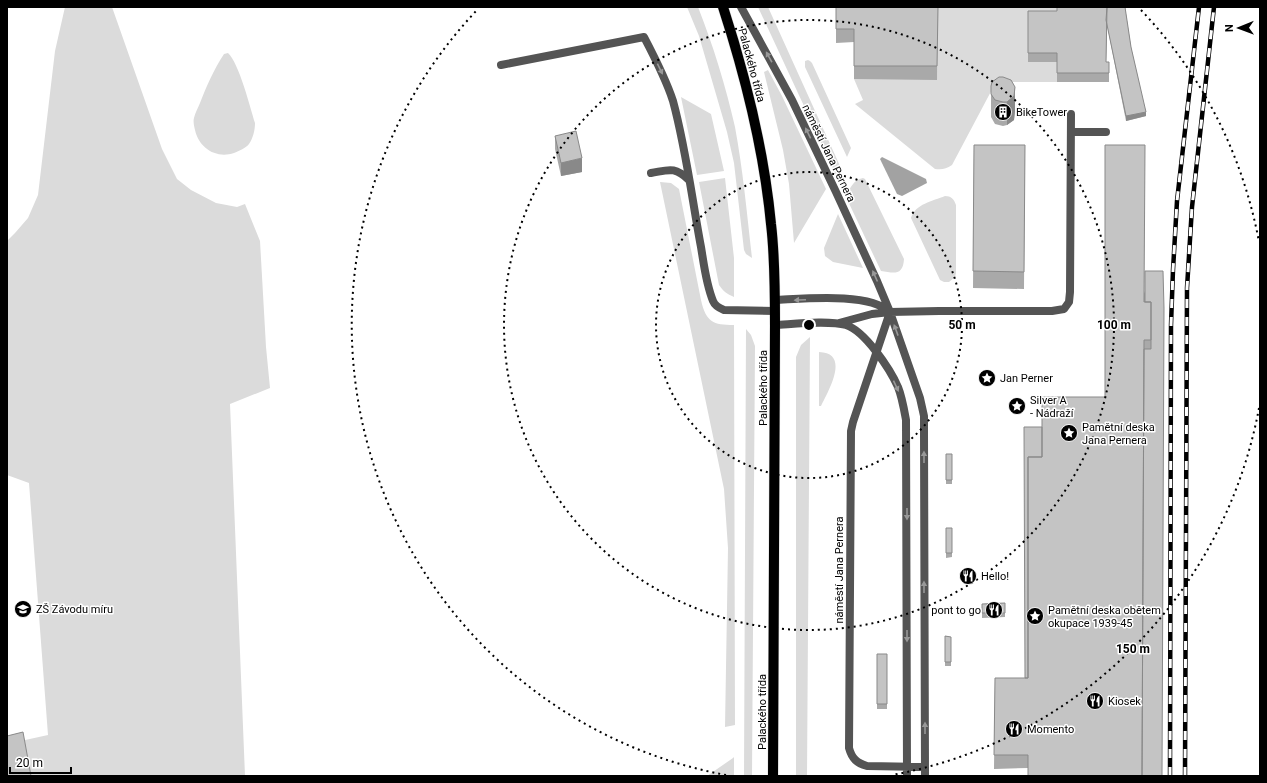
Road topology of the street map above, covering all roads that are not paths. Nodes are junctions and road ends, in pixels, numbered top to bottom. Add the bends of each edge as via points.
1 (723, 7) edge
2 (741, 7) edge
3 (501, 65) dead end
4 (1071, 114) dead end
5 (1071, 132) junction
6 (1106, 132) dead end
7 (651, 173) dead end
8 (689, 180) junction
9 (775, 300) junction
10 (775, 311) junction
11 (890, 312) junction
12 (776, 324) junction
13 (834, 324) junction
14 (876, 352) junction
15 (907, 767) junction
16 (925, 767) junction
17 (773, 776) edge
18 (907, 776) edge
19 (925, 776) edge

1 - 9 main road, Palackého třída via 759,138 771,224
11 -> 2 lane, náměstí Jana Pernera via 840,199
3 -> 8 lane via 644,37 673,102
4 - 5 lane
5 - 6 lane
5 - 11 lane via 1070,292 1064,309
7 - 8 lane via 676,170
8 - 10 lane via 709,286 715,305 728,311
9 - 10 main road, Palackého třída
11 -> 9 lane via 874,302 856,300
10 - 12 main road, Palackého třída
11 - 13 lane
11 - 14 lane, náměstí Jana Pernera
16 -> 11 lane, náměstí Jana Pernera via 924,416 914,376
12 - 13 lane
12 - 17 main road, Palackého třída
13 - 14 lane via 857,331
14 -> 15 lane via 898,388 906,420
14 - 15 lane, náměstí Jana Pernera via 853,422 850,441 849,742 851,755 860,764 874,767
15 - 16 lane, náměstí Jana Pernera
15 - 18 lane
16 - 19 lane, náměstí Jana Pernera

